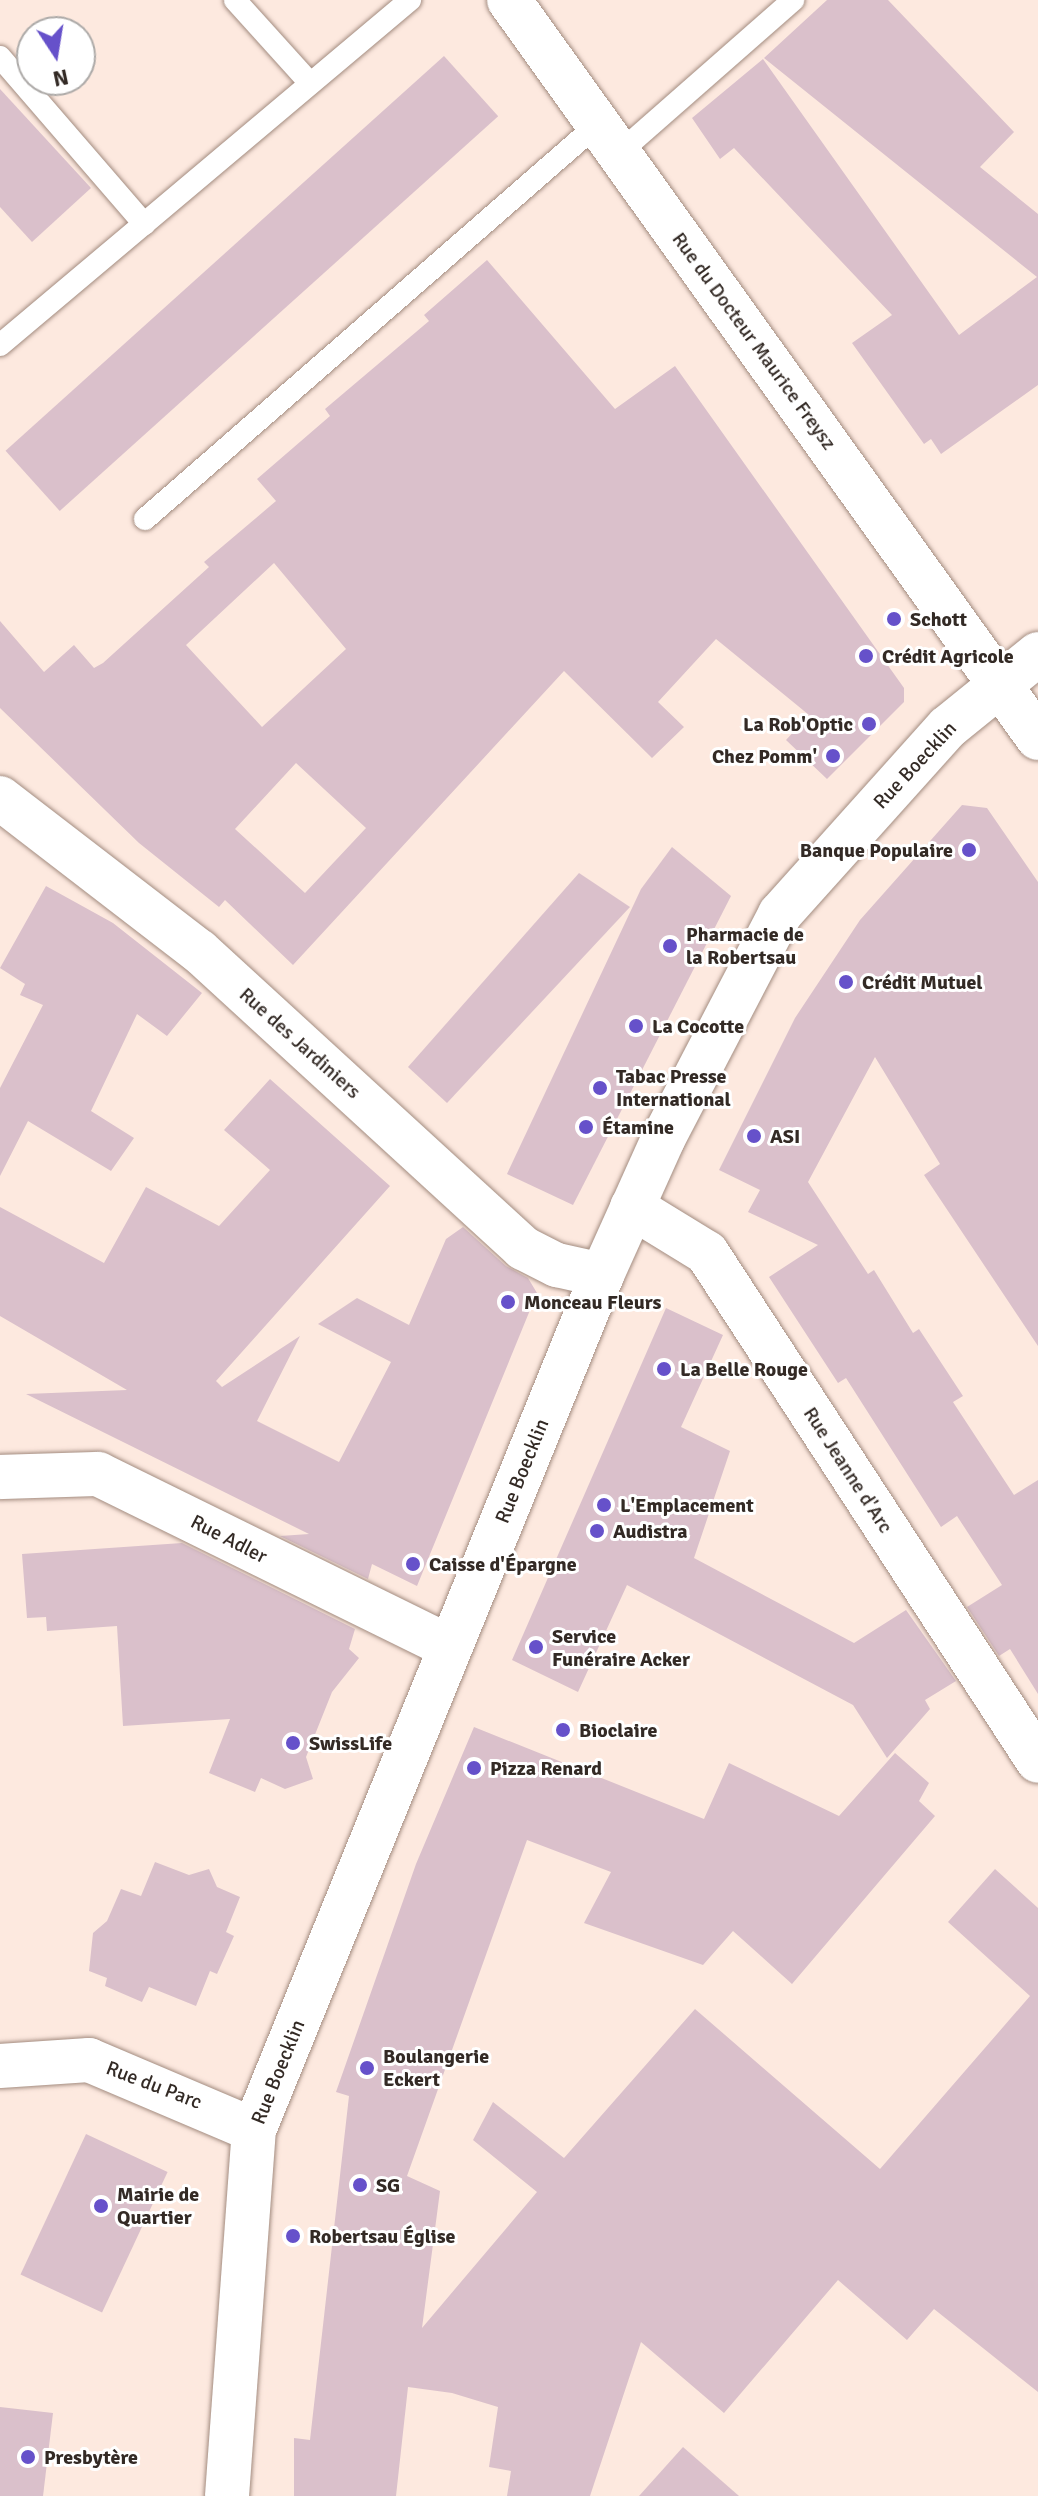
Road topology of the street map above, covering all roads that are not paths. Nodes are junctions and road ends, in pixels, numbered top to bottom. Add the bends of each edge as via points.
1 (235, 0) edge
2 (410, 0) edge
3 (509, 0) edge
4 (793, 0) edge
5 (0, 57) edge
6 (310, 83) junction
7 (609, 139) junction
8 (144, 224) junction
9 (0, 345) edge
10 (145, 519) dead end
11 (1038, 654) edge
12 (999, 682) junction
13 (1038, 738) edge
14 (0, 798) edge
15 (632, 1207) junction
16 (602, 1275) junction
17 (0, 1477) edge
18 (449, 1647) junction
19 (1038, 1761) edge
20 (0, 2066) edge
21 (254, 2130) junction
22 (227, 2496) edge

1 - 6 lane
2 - 6 lane
3 - 7 street, Rue du Docteur Maurice Freysz
4 - 7 lane
5 - 8 lane
6 - 8 lane
7 - 10 lane
7 - 12 street, Rue du Docteur Maurice Freysz
8 - 9 lane
11 - 12 street, Rue Boecklin
12 - 13 street, Rue du Docteur Maurice Freysz
12 - 15 street, Rue Boecklin via 948,727 780,914
14 - 16 street, Rue des Jardiniers via 199,951 523,1248 557,1265
15 - 16 street, Rue Boecklin
15 - 19 street, Rue Jeanne d'Arc via 707,1253
16 - 18 street, Rue Boecklin
17 - 18 street, Rue Adler via 98,1474
18 - 21 street, Rue Boecklin
20 - 21 street, Rue du Parc via 89,2060
21 - 22 street, Rue Boecklin

